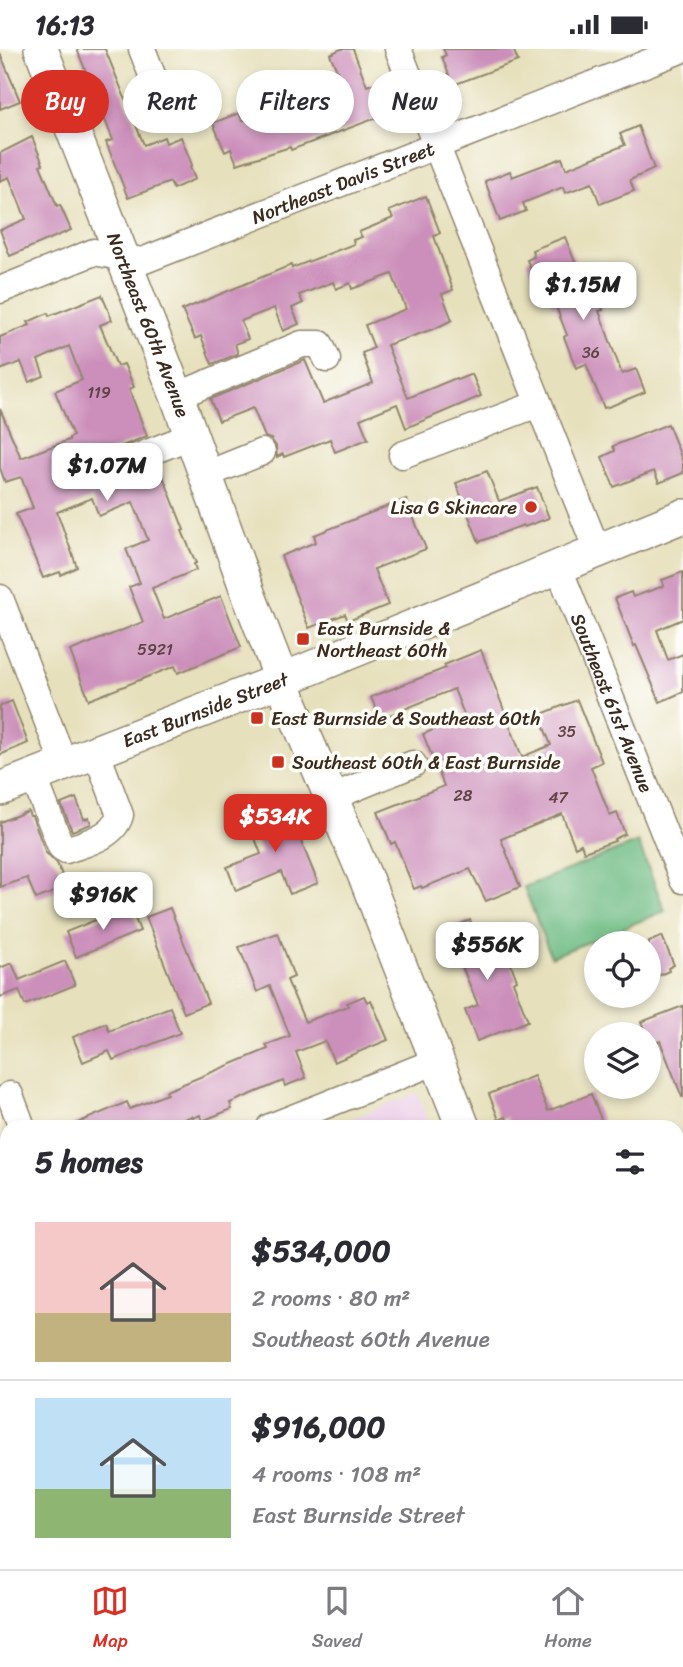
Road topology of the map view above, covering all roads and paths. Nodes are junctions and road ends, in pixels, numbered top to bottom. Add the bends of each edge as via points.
1 (41, 49) edge
2 (142, 49) edge
3 (398, 49) edge
4 (683, 50) edge
5 (150, 70) edge
6 (437, 146) junction
7 (123, 257) junction
8 (0, 290) edge
9 (327, 359) dead end
10 (177, 396) junction
11 (538, 404) junction
12 (191, 436) junction
13 (262, 452) dead end
14 (402, 455) dead end
15 (101, 471) dead end
16 (205, 475) junction
17 (683, 516) edge
18 (597, 550) junction
19 (558, 566) junction
20 (0, 598) edge
21 (282, 679) junction
22 (96, 751) junction
23 (64, 764) junction
24 (413, 764) dead end
25 (33, 775) junction
26 (0, 789) edge
27 (330, 798) junction
28 (675, 838) edge
29 (683, 880) edge
30 (437, 1061) junction
31 (10, 1095) dead end
32 (19, 1120) edge
33 (288, 1120) edge
34 (460, 1120) edge

1 - 7 main road, Northeast 60th Avenue
2 - 5 street
3 - 6 street
4 - 6 street, Northeast Davis Street
6 - 7 street, Northeast Davis Street via 142,261
6 - 11 street
7 - 8 street, Northeast Davis Street via 94,252
7 - 10 main road, Northeast 60th Avenue
9 - 10 street via 320,344 302,344
10 - 12 main road, Northeast 60th Avenue
11 - 14 street
11 - 18 street
12 - 15 street
12 - 16 main road, Northeast 60th Avenue
13 - 16 street
16 - 21 main road, Northeast 60th Avenue
17 - 18 main road, East Burnside Street
18 - 19 main road, East Burnside Street
19 - 21 main road, East Burnside Street
19 - 28 street, Southeast 61st Avenue
20 - 23 street
21 - 22 main road, East Burnside Street
21 - 27 main road, Northeast 60th Avenue
22 - 23 main road, East Burnside Street
22 - 25 street via 120,815 118,823 102,837 66,850 61,846
23 - 25 main road, East Burnside Street
24 - 27 street
25 - 26 main road, East Burnside Street
27 - 30 main road, Northeast 60th Avenue
28 - 29 street, Southeast 61st Avenue
30 - 33 street
30 - 34 main road, Northeast 60th Avenue
31 - 32 street

